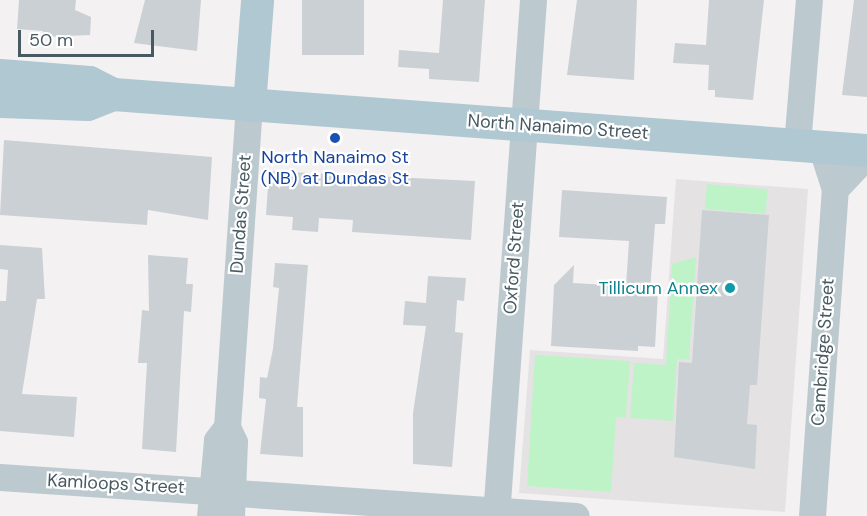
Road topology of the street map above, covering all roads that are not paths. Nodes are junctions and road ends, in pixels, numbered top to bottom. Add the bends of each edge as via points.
1 (257, 0) edge
2 (533, 0) edge
3 (809, 0) edge
4 (0, 75) edge
5 (113, 94) junction
6 (0, 101) edge
7 (249, 105) junction
8 (524, 125) junction
9 (809, 145) junction
10 (867, 150) edge
11 (867, 155) edge
12 (835, 189) junction
13 (0, 477) edge
14 (221, 503) edge
15 (496, 513) edge
16 (576, 516) edge
17 (812, 516) edge

1 - 7 main road, Dundas Street
2 - 8 street, Oxford Street
3 - 9 street, Cambridge Street
4 - 5 main road via 89,82
5 - 6 main road via 87,104
5 - 7 main road, North Nanaimo Street
7 - 8 main road, North Nanaimo Street
7 - 14 street, Dundas Street via 227,427 234,442
8 - 9 main road, North Nanaimo Street
8 - 15 street, Oxford Street
9 - 10 main road, North Nanaimo Street
9 - 12 street, Cambridge Street
11 - 12 street
12 - 17 street, Cambridge Street
13 - 14 street, Kamloops Street
14 - 15 street, Kamloops Street
15 - 16 street, Kamloops Street

